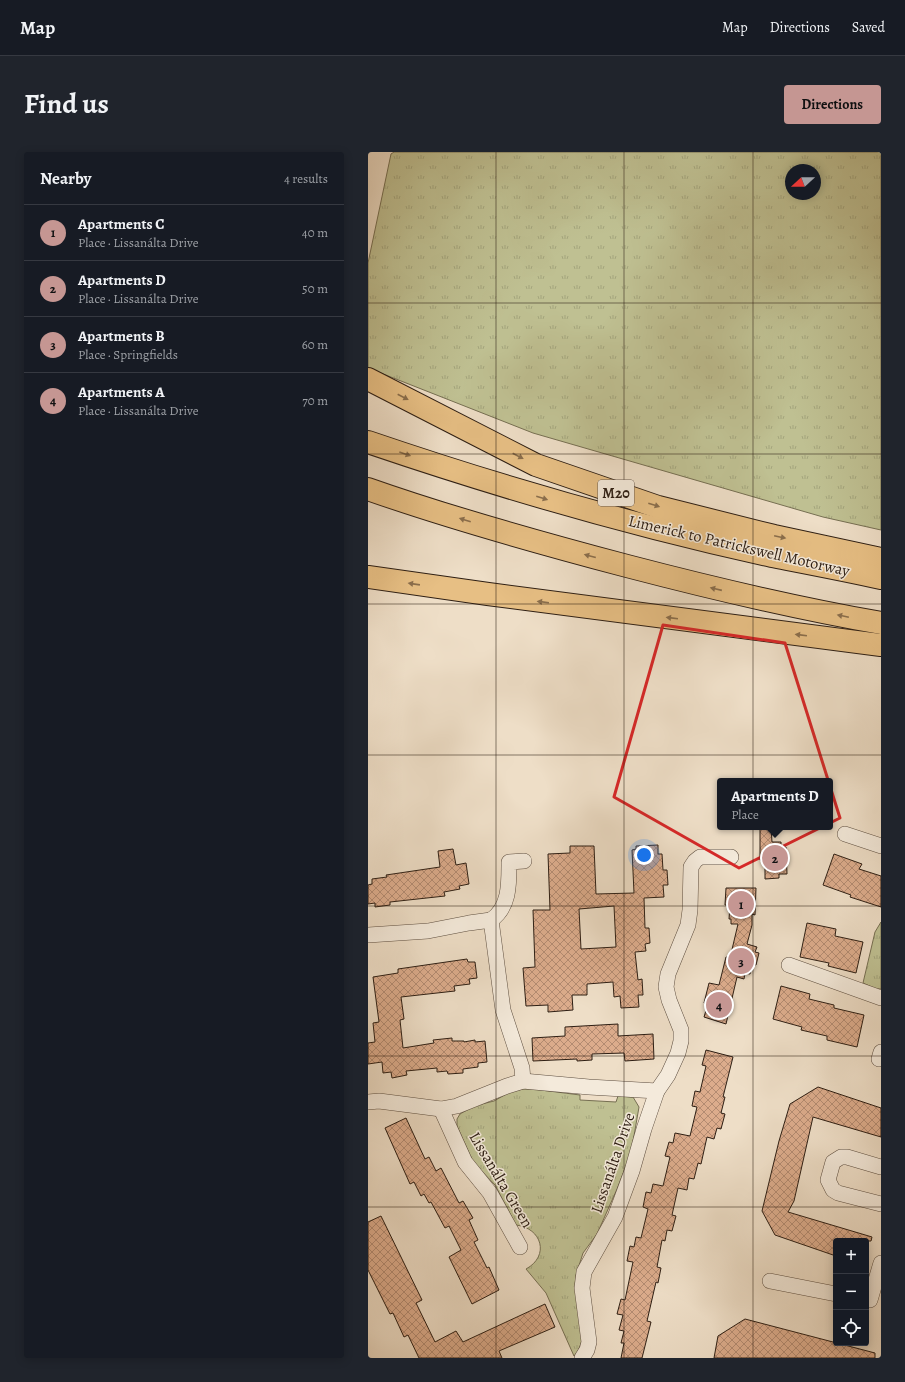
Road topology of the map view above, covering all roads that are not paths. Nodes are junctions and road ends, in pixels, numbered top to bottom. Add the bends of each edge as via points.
1 (368, 379) edge
2 (368, 442) edge
3 (368, 489) edge
4 (881, 558) edge
5 (368, 577) edge
6 (881, 578) edge
7 (881, 623) edge
8 (881, 645) edge
9 (845, 834) dead end
10 (881, 846) edge
11 (730, 857) dead end
12 (524, 861) dead end
13 (491, 920) junction
14 (368, 935) edge
15 (789, 965) dead end
16 (881, 998) edge
17 (523, 1081) junction
18 (657, 1091) junction
19 (368, 1102) edge
20 (441, 1109) junction
21 (881, 1167) edge
22 (881, 1204) edge
23 (520, 1247) dead end
24 (881, 1263) edge
25 (770, 1281) dead end
26 (833, 1293) edge
27 (872, 1301) edge
28 (582, 1358) edge

1 -> 4 highway, M20 via 536,465 658,507 774,536
2 -> 6 highway, Limerick to Patrickswell Motorway / M20 via 525,492 615,517 771,556
7 -> 3 highway via 713,588 548,545
8 -> 5 highway
9 - 10 street
11 - 18 street, Lissanálta Drive via 700,857 691,867 688,925 674,956 666,987 681,1030 681,1041 668,1075
12 - 13 street via 509,862 508,895 504,906
13 - 14 street via 428,931
13 - 17 street via 502,1010 520,1060
15 - 16 street
17 - 18 street, Lissanálta Drive
17 - 20 street via 457,1106
18 - 28 street, Lissanálta Drive via 615,1217 587,1265 584,1275 582,1288 589,1342
19 - 20 street
20 - 23 street, Lissanálta Green via 465,1162 490,1192
21 - 22 street via 841,1157 833,1162 828,1180 833,1190 838,1193
24 - 27 street
25 - 26 street

